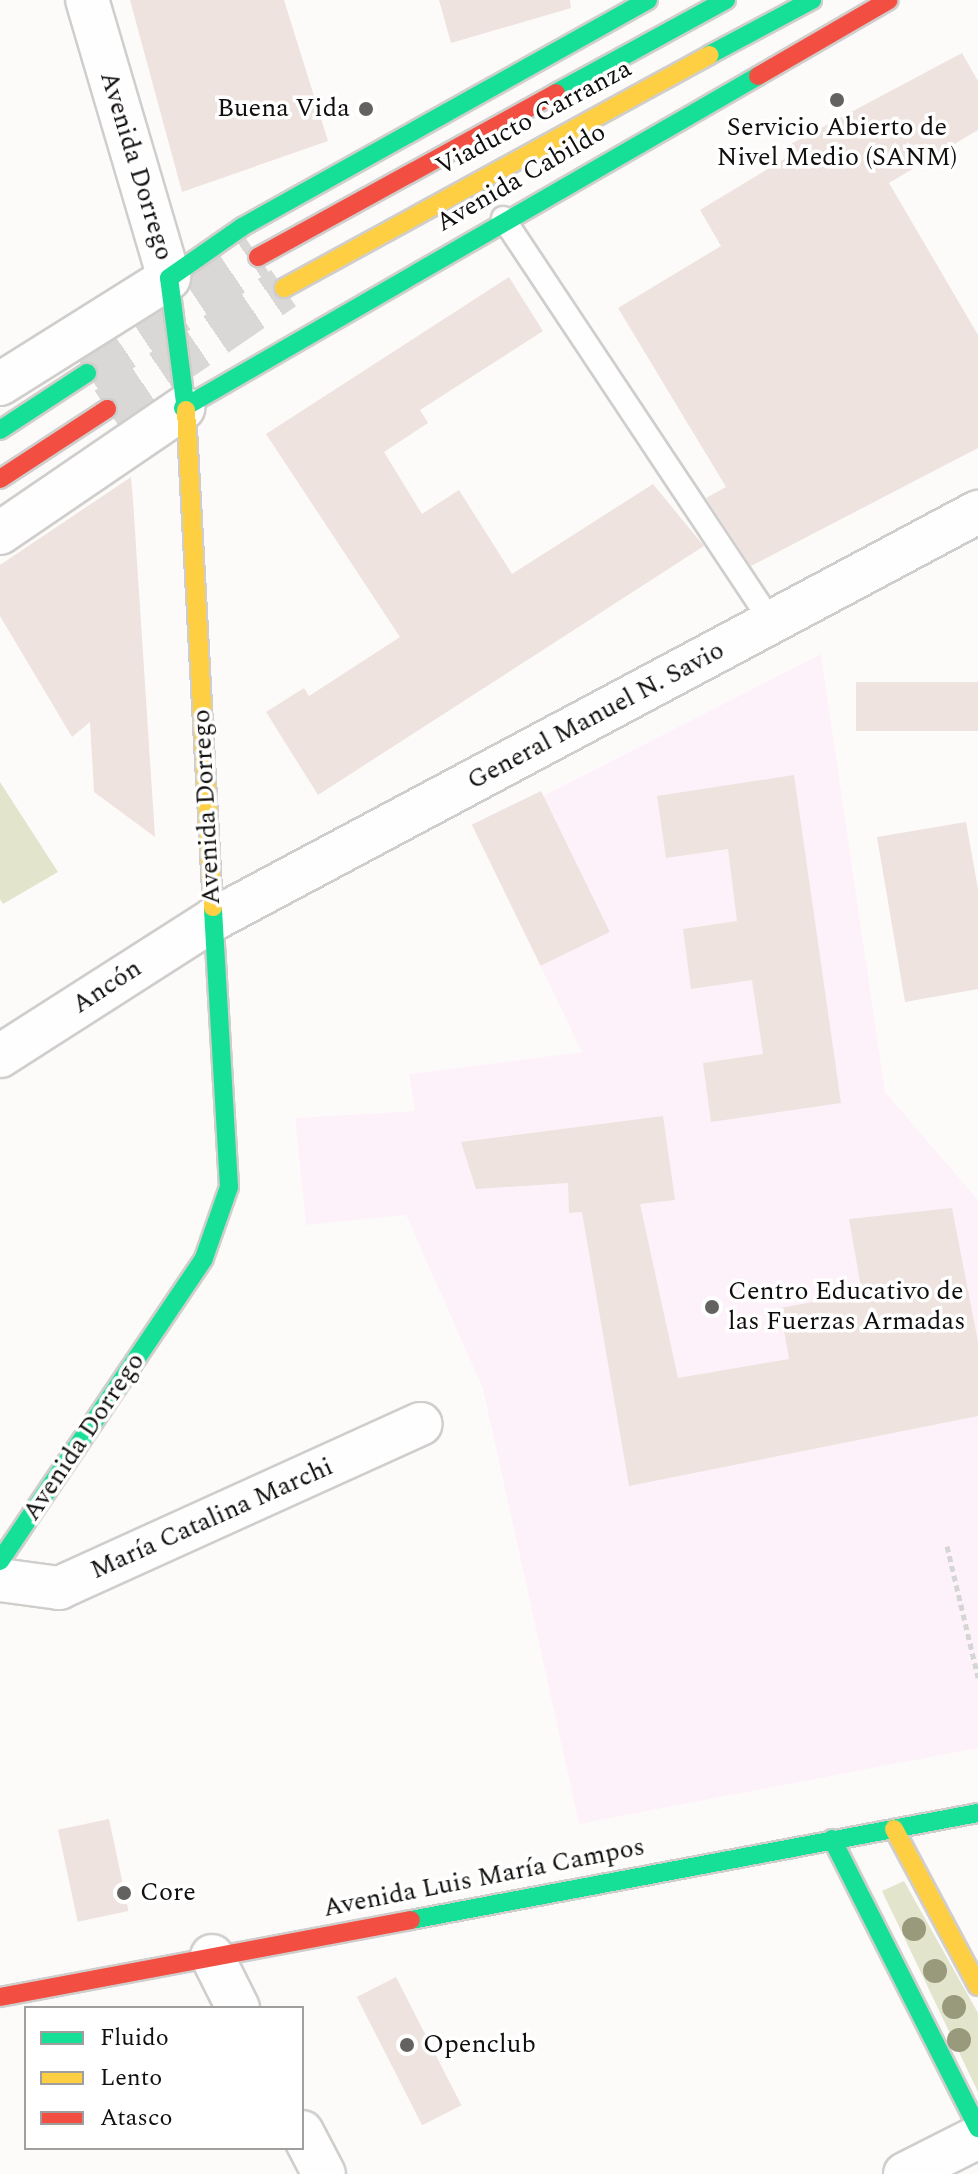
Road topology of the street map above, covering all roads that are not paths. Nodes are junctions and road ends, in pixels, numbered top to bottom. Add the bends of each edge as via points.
1 (87, 0) edge
2 (648, 0) edge
3 (726, 0) edge
4 (812, 0) edge
5 (889, 0) edge
6 (503, 218) junction
7 (258, 257) tunnel mouth
8 (169, 278) junction
9 (284, 288) tunnel mouth
10 (87, 373) tunnel mouth
11 (0, 384) edge
12 (183, 408) junction
13 (107, 409) tunnel mouth
14 (0, 430) edge
15 (0, 479) edge
16 (978, 512) edge
17 (0, 533) edge
18 (772, 623) junction
19 (214, 919) junction
20 (0, 1056) edge
21 (420, 1424) dead end
22 (0, 1561) edge
23 (0, 1580) edge
24 (978, 1813) edge
25 (894, 1829) junction
26 (832, 1839) junction
27 (212, 1956) junction
28 (978, 1986) edge
29 (0, 1997) edge
30 (237, 2006) edge
31 (978, 2128) edge
32 (304, 2136) edge
33 (978, 2137) edge
34 (324, 2174) edge
35 (905, 2174) edge

1 - 8 street, Avenida Dorrego
2 - 8 street via 242,227
3 - 7 street, Viaducto Carranza
4 - 9 street, Viaducto Carranza via 415,210
5 - 6 street, Avenida Cabildo
6 - 12 street, Avenida Cabildo
6 - 18 lane
8 - 11 street
8 - 12 street, Avenida Dorrego
10 - 14 street
12 - 17 street
12 - 19 street, Avenida Dorrego
13 - 15 street
16 - 18 street, General Manuel N. Savio
18 - 19 street, General Manuel N. Savio
19 - 20 street, Ancón
19 - 22 street, Avenida Dorrego via 231,1142 220,1226
21 - 23 street, María Catalina Marchi via 59,1588
24 - 25 street, Avenida Luis María Campos
25 - 26 street, Avenida Luis María Campos
25 - 28 street
26 - 27 street, Avenida Luis María Campos
26 - 31 street
27 - 29 street, Avenida Luis María Campos
27 - 30 street
32 - 34 street
33 - 35 street

